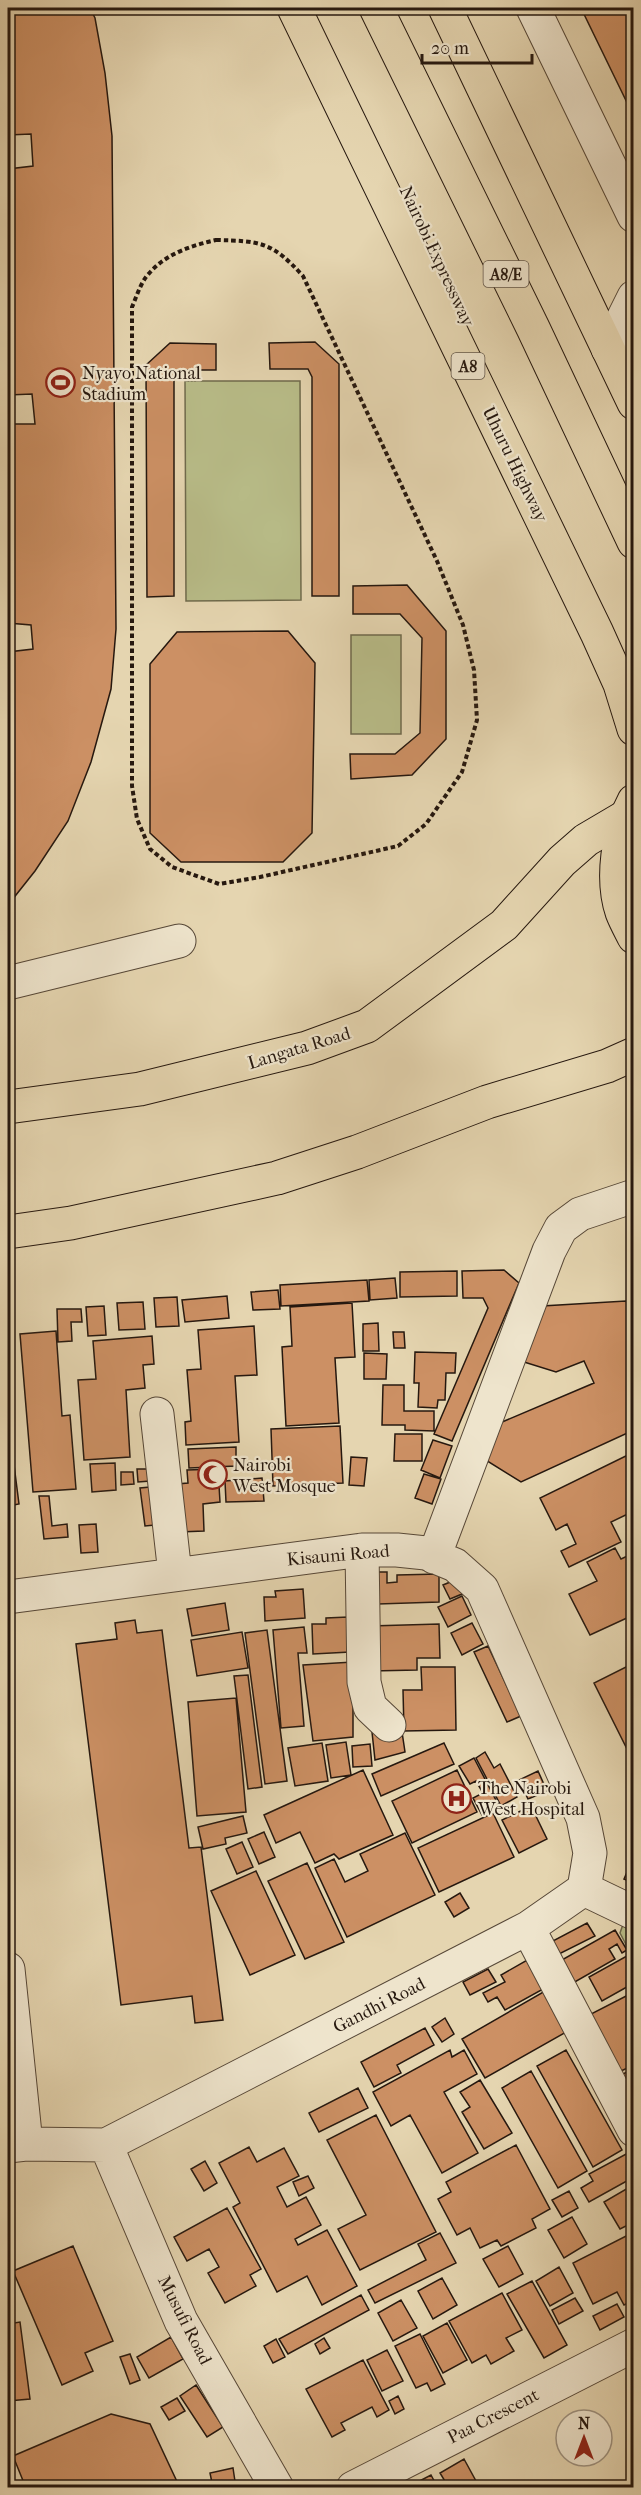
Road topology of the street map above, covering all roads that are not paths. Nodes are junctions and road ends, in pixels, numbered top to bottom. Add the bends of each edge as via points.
1 (294, 8) edge
2 (319, 8) edge
3 (376, 8) edge
4 (445, 8) edge
5 (533, 8) edge
6 (633, 216) edge
7 (633, 297) edge
8 (608, 349) junction
9 (633, 404) edge
10 (633, 542) edge
11 (633, 666) edge
12 (633, 729) edge
13 (629, 809) edge
14 (633, 937) edge
15 (179, 941) dead end
16 (8, 983) edge
17 (633, 1054) edge
18 (8, 1107) edge
19 (633, 1196) edge
20 (8, 1232) edge
21 (157, 1414) dead end
22 (362, 1550) junction
23 (434, 1557) junction
24 (175, 1574) junction
25 (8, 1597) edge
26 (389, 1725) dead end
27 (584, 1889) junction
28 (633, 1913) edge
29 (528, 1928) junction
30 (8, 1969) edge
31 (633, 2130) edge
32 (17, 2145) edge
33 (105, 2145) junction
34 (633, 2345) edge
35 (277, 2487) edge
36 (353, 2487) edge

1 - 12 main road, Uhuru Highway / A8 via 597,633 620,684
2 - 11 main road, Nairobi Expressway
3 - 10 main road, A8/E
4 - 8 main road
5 - 6 street
7 - 8 street
8 - 9 main road
13 - 14 main road via 616,862 621,909
13 - 18 main road, Langata Road via 562,861 504,925 368,1026 307,1048 140,1089
15 - 16 street
17 - 20 main road via 608,1066 487,1102 277,1178 93,1219
19 - 23 street via 580,1214 561,1228
21 - 24 street
22 - 23 street, Kisauni Road via 397,1550
22 - 24 street, Kisauni Road
22 - 26 street via 364,1682 370,1707
23 - 27 street, Kisauni Road via 455,1565 482,1589 510,1648 583,1818 590,1853
24 - 25 street, Kisauni Road
27 - 28 street
27 - 29 street, Gandhi Road
29 - 31 street
29 - 33 street, Gandhi Road
30 - 32 street
32 - 33 street
33 - 35 street, Musufi Road via 182,2320
34 - 36 street, Paa Crescent

